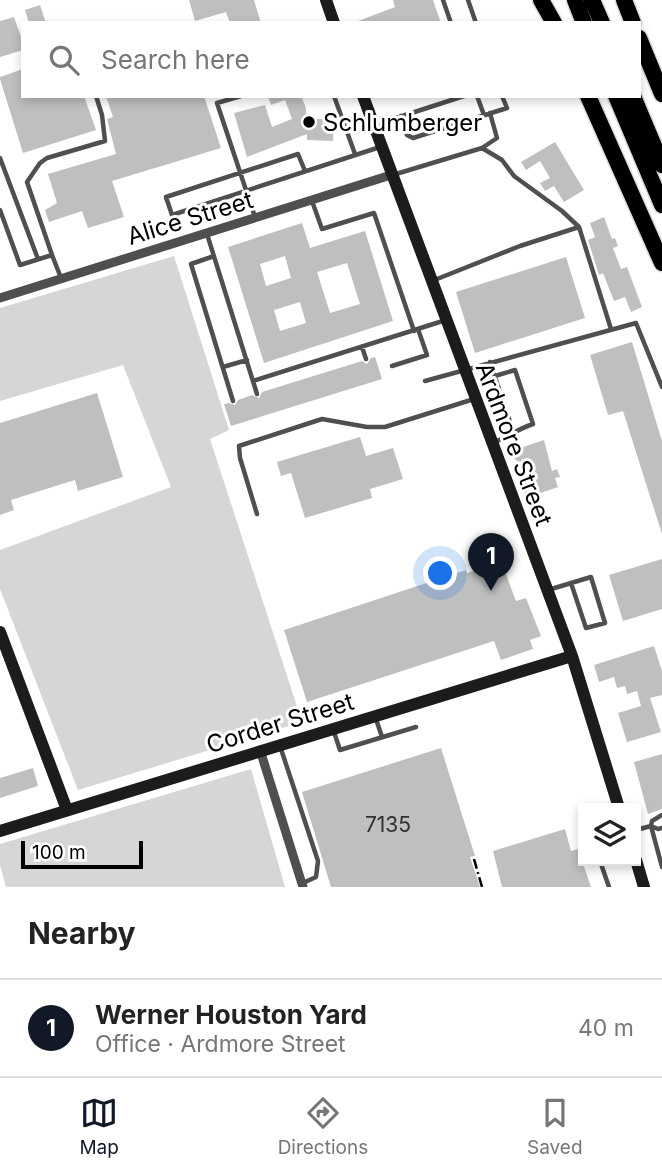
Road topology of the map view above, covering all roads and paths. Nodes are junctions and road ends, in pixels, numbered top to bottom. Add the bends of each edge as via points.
1 (326, 0) edge
2 (443, 0) edge
3 (468, 0) edge
4 (541, 0) edge
5 (547, 0) edge
6 (575, 0) edge
7 (592, 0) edge
8 (624, 1) edge
9 (333, 21) edge
10 (450, 21) edge
11 (475, 21) edge
12 (554, 21) edge
13 (554, 21) edge
14 (583, 21) edge
15 (601, 21) edge
16 (632, 21) edge
17 (641, 43) edge
18 (662, 94) edge
19 (97, 98) edge
20 (234, 98) edge
21 (335, 98) edge
22 (364, 98) edge
23 (458, 98) edge
24 (478, 98) edge
25 (503, 98) edge
26 (590, 98) edge
27 (617, 98) edge
28 (634, 98) edge
29 (491, 113) junction
30 (484, 115) junction
31 (401, 117) junction
32 (374, 128) junction
33 (381, 146) junction
34 (482, 148) junction
35 (355, 155) junction
36 (0, 158) edge
37 (662, 165) edge
38 (305, 171) junction
39 (239, 173) junction
40 (391, 175) junction
41 (245, 191) junction
42 (312, 200) junction
43 (662, 205) edge
44 (0, 210) edge
45 (256, 218) junction
46 (579, 227) junction
47 (206, 233) junction
48 (52, 255) junction
49 (214, 256) junction
50 (38, 259) junction
51 (662, 262) edge
52 (61, 279) junction
53 (431, 281) junction
54 (0, 298) edge
55 (446, 320) junction
56 (611, 329) junction
57 (416, 330) junction
58 (362, 347) junction
59 (366, 359) dead end
60 (247, 360) junction
61 (490, 362) junction
62 (392, 366) dead end
63 (223, 367) junction
64 (464, 369) junction
65 (495, 376) junction
66 (253, 381) junction
67 (425, 381) dead end
68 (662, 387) edge
69 (257, 394) dead end
70 (475, 399) junction
71 (233, 401) dead end
72 (513, 430) junction
73 (492, 443) junction
74 (257, 514) dead end
75 (571, 583) junction
76 (547, 590) junction
77 (0, 632) edge
78 (572, 656) junction
79 (374, 716) junction
80 (416, 727) dead end
81 (333, 728) junction
82 (382, 737) junction
83 (280, 744) junction
84 (260, 750) junction
85 (617, 803) edge
86 (67, 810) junction
87 (662, 816) edge
88 (651, 826) junction
89 (662, 828) edge
90 (641, 829) edge
91 (0, 831) edge
92 (602, 866) edge
93 (638, 866) edge
94 (662, 867) edge
95 (303, 885) edge
96 (608, 887) edge
97 (644, 887) edge

1 - 9 street
2 - 10 lane
3 - 11 lane
4 - 12 highway
5 - 13 highway
6 - 14 highway
7 - 15 highway
8 - 16 highway
17 - 18 highway
19 - 48 lane via 105,141 47,158 27,182
20 - 39 lane via 217,103
21 - 35 lane
22 - 32 street, Ardmore Street
23 - 31 lane
24 - 30 lane
25 - 29 lane via 506,107
26 - 51 highway
27 - 43 highway
28 - 37 highway
29 - 30 lane
29 - 34 lane via 497,138
30 - 31 lane via 413,138 407,135
31 - 32 lane
32 - 33 street, Ardmore Street
33 - 35 lane
33 - 40 street, Ardmore Street
34 - 40 lane
34 - 46 lane
35 - 38 lane
36 - 50 lane
38 - 39 lane via 298,154
38 - 41 lane
39 - 41 lane
39 - 41 lane via 166,197 172,215
40 - 42 street, Alice Street
40 - 53 street, Ardmore Street
41 - 45 lane
42 - 45 street, Alice Street
42 - 57 lane via 322,229 374,213
44 - 50 lane via 20,265
45 - 47 street, Alice Street
46 - 53 lane
46 - 56 lane
47 - 49 lane
47 - 52 street, Alice Street
48 - 50 lane
48 - 52 lane
49 - 60 lane
49 - 63 lane via 191,264
52 - 54 street, Alice Street
53 - 55 street, Ardmore Street
55 - 57 lane
55 - 64 street, Ardmore Street
56 - 61 lane
56 - 68 lane via 636,323
57 - 58 lane
57 - 62 lane via 426,355
58 - 59 lane
58 - 66 lane
60 - 63 lane
60 - 66 lane
61 - 64 lane
61 - 65 lane
63 - 71 lane
64 - 67 lane
64 - 70 street, Ardmore Street
65 - 72 lane
65 - 72 lane via 515,370 533,424
66 - 69 lane
70 - 73 street, Ardmore Street
70 - 74 lane via 384,427 322,419 239,446
72 - 73 lane
73 - 76 street, Ardmore Street
75 - 75 lane via 591,577 605,623 586,628
75 - 76 lane
76 - 78 street, Ardmore Street
77 - 86 street
78 - 79 street, Corder Street
78 - 85 street, Ardmore Street
79 - 81 street, Corder Street
79 - 82 lane
80 - 82 lane
81 - 82 lane via 340,750
81 - 83 street, Corder Street
83 - 84 street, Corder Street
83 - 95 lane via 318,862 316,877
84 - 86 street, Corder Street
84 - 95 street
86 - 91 street, Corder Street
87 - 88 lane
88 - 89 lane
88 - 90 lane
88 - 94 lane
92 - 96 lane
93 - 97 street

